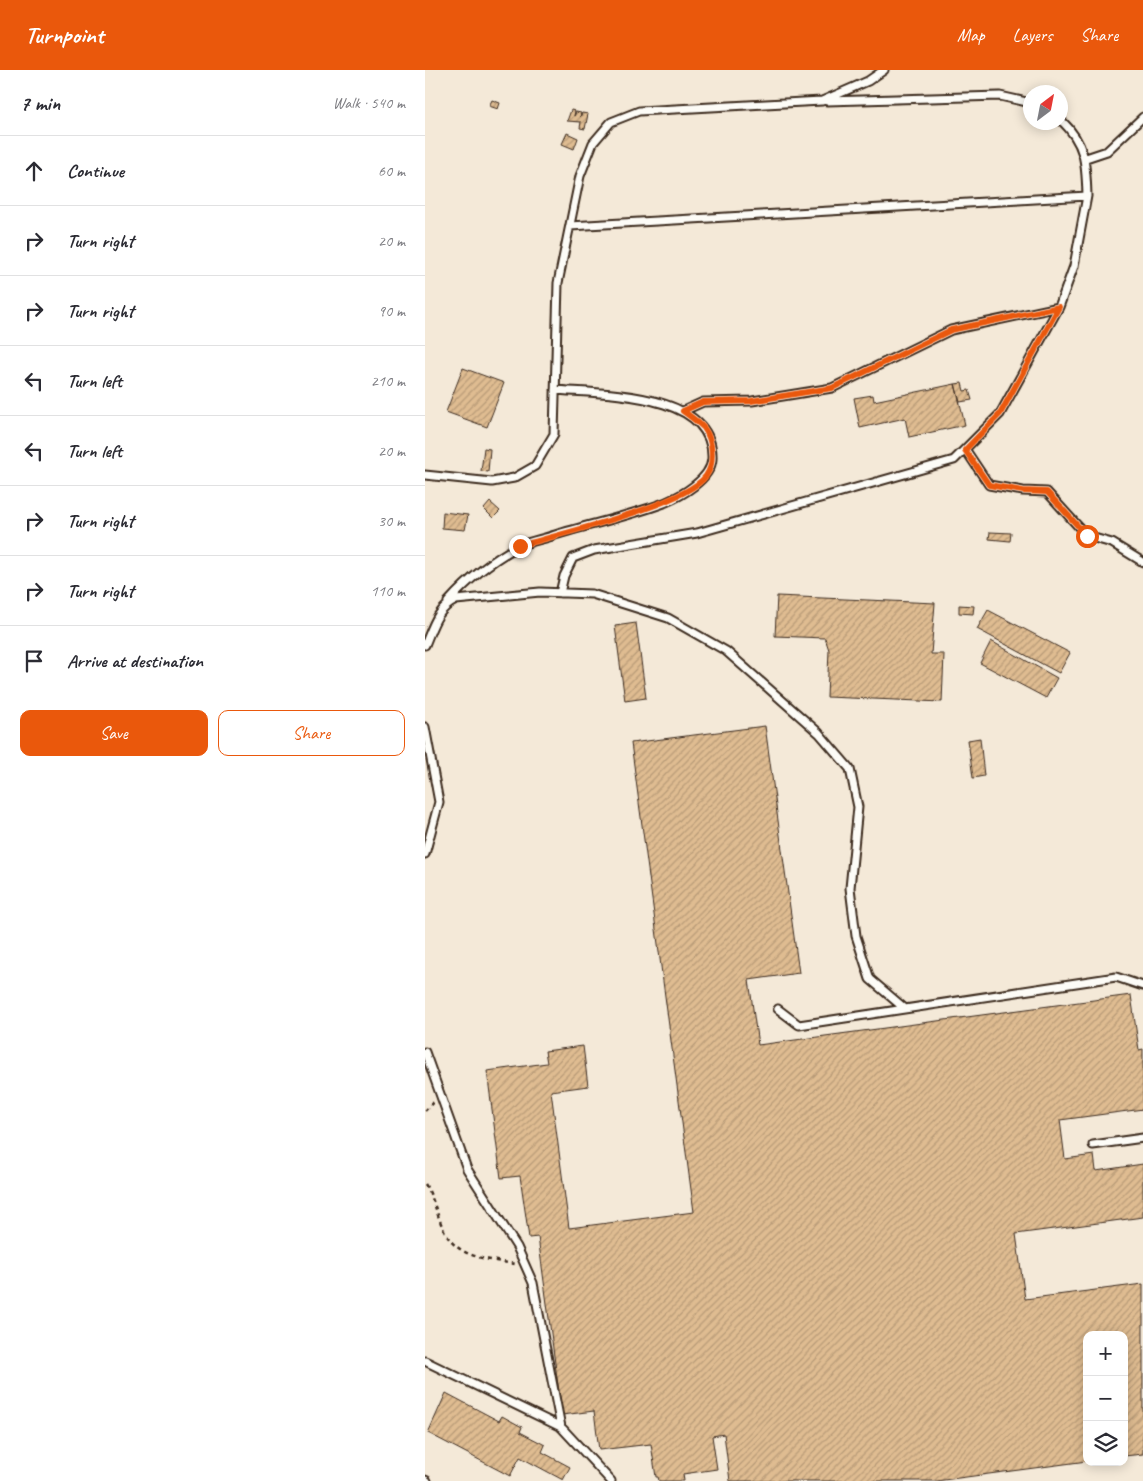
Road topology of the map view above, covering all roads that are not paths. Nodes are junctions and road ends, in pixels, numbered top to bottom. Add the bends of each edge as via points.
1 (884, 70) edge
2 (822, 101) junction
3 (1023, 101) edge
4 (1143, 117) edge
5 (1068, 127) edge
6 (1085, 158) junction
7 (1087, 196) junction
8 (570, 226) junction
9 (1059, 307) junction
10 (555, 390) junction
11 (683, 411) junction
12 (965, 450) junction
13 (425, 475) edge
14 (1143, 562) edge
15 (560, 593) junction
16 (446, 605) junction
17 (425, 645) edge
18 (425, 727) edge
19 (425, 854) edge
20 (1143, 986) edge
21 (904, 1008) junction
22 (778, 1009) dead end
23 (425, 1052) edge
24 (1143, 1138) edge
25 (1093, 1145) dead end
26 (425, 1361) edge
27 (561, 1427) junction
28 (611, 1481) edge

1 - 2 lane via 868,81
2 - 3 lane via 1001,96
2 - 8 lane via 639,111 611,122 593,143 580,176
4 - 6 lane via 1107,151
5 - 6 lane
6 - 7 lane
7 - 8 lane
7 - 9 lane via 1074,266
8 - 10 lane via 558,283
9 - 11 lane via 951,330 832,388 751,401 703,402
9 - 12 lane via 1000,414
10 - 11 lane via 660,402
10 - 13 lane via 554,434 535,466 515,478 492,482
11 - 16 lane via 705,429 712,460 706,476 666,502 520,546 468,580
12 - 14 lane via 989,485 1047,492 1087,536 1112,544
12 - 15 lane via 954,460 697,533 594,550 573,558
15 - 16 lane via 456,600
15 - 21 lane via 592,594 668,618 726,651 819,733 850,769 858,807 850,888 857,936 870,979
16 - 17 lane via 436,617
18 - 19 lane via 439,802
20 - 21 lane via 1116,977
21 - 22 lane via 799,1025
23 - 27 lane via 467,1169 517,1247 533,1283
24 - 25 lane
26 - 27 lane
27 - 28 lane

